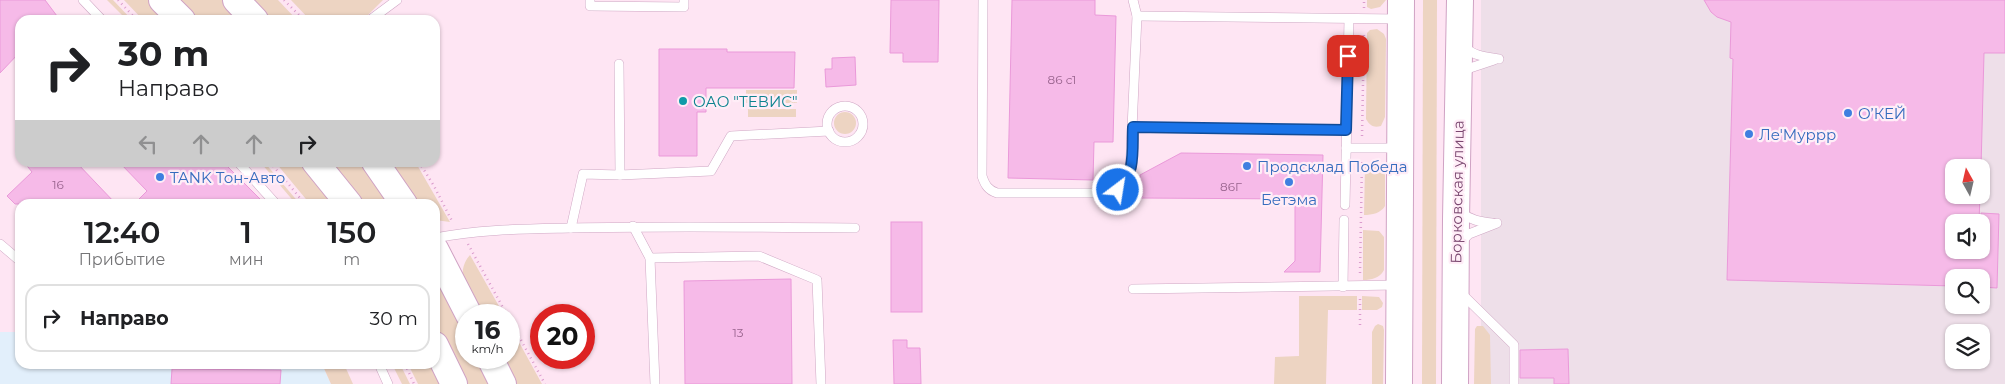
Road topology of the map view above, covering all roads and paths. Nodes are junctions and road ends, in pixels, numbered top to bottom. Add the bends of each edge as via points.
1 (83, 0) edge
2 (118, 0) edge
3 (162, 0) edge
4 (236, 0) edge
5 (284, 0) edge
6 (396, 0) edge
7 (590, 0) edge
8 (684, 0) edge
9 (983, 0) edge
10 (1133, 0) edge
11 (1364, 0) edge
12 (1460, 0) edge
13 (1401, 10) edge
14 (97, 15) edge
15 (132, 15) edge
16 (177, 15) edge
17 (250, 15) edge
18 (299, 15) edge
19 (376, 15) edge
20 (1136, 16) junction
21 (1349, 19) junction
22 (1364, 19) junction
23 (1460, 42) junction
24 (619, 64) dead end
25 (1459, 76) junction
26 (1133, 127) junction
27 (1346, 130) junction
28 (829, 131) junction
29 (1346, 148) junction
30 (1362, 148) junction
31 (1400, 148) junction
32 (243, 167) edge
33 (274, 167) edge
34 (319, 167) edge
35 (378, 167) edge
36 (422, 167) edge
37 (620, 175) junction
38 (271, 199) edge
39 (301, 199) edge
40 (345, 199) edge
41 (401, 199) edge
42 (1456, 201) junction
43 (1345, 206) dead end
44 (1344, 220) dead end
45 (633, 226) junction
46 (571, 228) junction
47 (855, 228) dead end
48 (460, 233) junction
49 (440, 237) edge
50 (0, 244) edge
51 (1456, 255) junction
52 (15, 257) edge
53 (650, 258) junction
54 (440, 259) edge
55 (1400, 285) junction
56 (1360, 286) junction
57 (1343, 287) junction
58 (1455, 287) junction
59 (1132, 289) dead end
60 (463, 304) edge
61 (501, 304) edge
62 (1360, 325) dead end
63 (520, 338) edge
64 (440, 355) edge
65 (381, 369) edge
66 (407, 369) edge
67 (496, 369) edge
68 (388, 384) edge
69 (414, 384) edge
70 (454, 384) edge
71 (503, 384) edge
72 (545, 384) edge
73 (655, 384) edge
74 (821, 384) edge
75 (1399, 384) edge
76 (1455, 384) edge
77 (1514, 384) edge

1 - 14 lane
2 - 15 path
3 - 16 main road
4 - 17 main road
5 - 18 path
6 - 19 lane
7 - 8 lane via 590,6 684,7
9 - 26 lane via 982,176 989,190 997,193 1111,193 1126,183 1130,174
10 - 20 lane
11 - 22 path
12 - 23 main road, Борковская улица
13 - 22 lane
13 - 31 main road
20 - 21 lane
20 - 26 lane
21 - 22 lane
21 - 27 lane
22 - 30 path
23 - 25 main road, Борковская улица
23 - 25 lane via 1468,51 1499,59 1470,68
24 - 37 lane
25 - 42 main road, Борковская улица
26 - 27 lane
27 - 29 lane
28 - 28 lane via 840,142 852,140 860,133 862,118 848,106 838,107 829,114
28 - 37 lane via 730,136 711,171
29 - 30 lane
29 - 43 lane
30 - 31 lane
30 - 56 path
31 - 55 main road
32 - 38 lane
33 - 39 path
34 - 40 main road
35 - 41 main road
36 - 48 path
37 - 46 lane via 583,174
42 - 51 main road, Борковская улица
42 - 51 lane via 1461,212 1469,218 1498,223 1469,234 1461,242
44 - 57 lane
45 - 46 lane
45 - 47 lane
45 - 53 lane
46 - 48 lane
48 - 49 lane
48 - 61 path
50 - 52 lane
51 - 58 main road, Борковская улица
53 - 73 lane
53 - 74 lane via 759,256 817,280
54 - 60 main road
55 - 56 lane
55 - 75 main road
56 - 57 lane
56 - 62 path
57 - 59 lane
58 - 76 main road, Борковская улица
58 - 77 lane via 1514,345
63 - 72 path
64 - 70 main road
65 - 68 lane
66 - 69 path
67 - 71 main road

